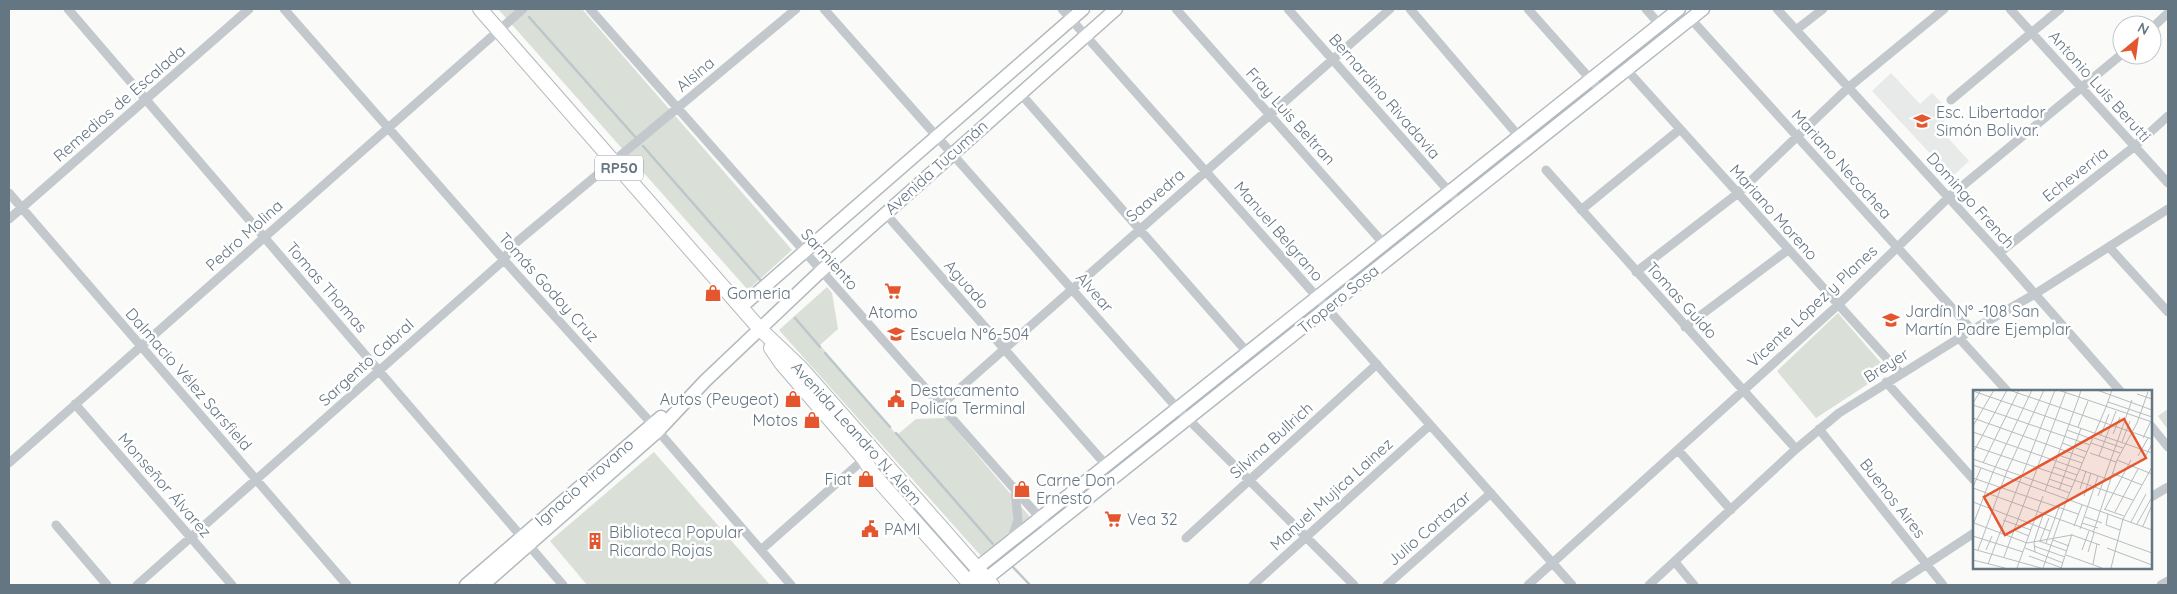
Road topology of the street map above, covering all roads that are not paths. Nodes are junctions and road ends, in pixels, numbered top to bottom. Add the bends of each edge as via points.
1 (68, 9) edge
2 (249, 9) edge
3 (284, 9) edge
4 (480, 9) edge
5 (523, 9) edge
6 (590, 9) edge
7 (796, 9) edge
8 (824, 9) edge
9 (1062, 9) edge
10 (1083, 9) edge
11 (1116, 9) edge
12 (1176, 9) edge
13 (1288, 9) edge
14 (1390, 9) edge
15 (1410, 9) edge
16 (1528, 9) edge
17 (1646, 9) edge
18 (1679, 9) edge
19 (1703, 9) edge
20 (1777, 9) edge
21 (1823, 9) edge
22 (1944, 9) edge
23 (2010, 9) edge
24 (2060, 9) edge
25 (1690, 18) junction
26 (1071, 19) junction
27 (1660, 24) junction
28 (498, 29) junction
29 (1796, 30) junction
30 (2032, 33) junction
31 (1086, 35) junction
32 (1333, 59) junction
33 (2112, 62) edge
34 (1626, 69) junction
35 (1591, 80) junction
36 (1848, 87) junction
37 (2082, 88) junction
38 (1600, 90) junction
39 (1020, 93) junction
40 (146, 100) junction
41 (1951, 100) dead end
42 (676, 109) junction
43 (1270, 114) junction
44 (2168, 116) edge
45 (388, 126) junction
46 (1679, 130) junction
47 (937, 136) junction
48 (1519, 136) junction
49 (1797, 137) junction
50 (2135, 146) junction
51 (1528, 147) junction
52 (952, 153) junction
53 (612, 160) junction
54 (1206, 170) junction
55 (1546, 170) dead end
56 (2168, 183) edge
57 (1450, 192) junction
58 (9, 193) edge
59 (1737, 194) junction
60 (1949, 197) junction
61 (1459, 202) junction
62 (22, 208) junction
63 (2168, 209) edge
64 (1581, 210) junction
65 (885, 213) junction
66 (9, 219) edge
67 (1139, 229) junction
68 (264, 238) junction
69 (1384, 244) junction
70 (1897, 247) junction
71 (2109, 247) junction
72 (1788, 250) junction
73 (804, 253) junction
74 (1999, 253) junction
75 (504, 260) junction
76 (820, 271) junction
77 (1636, 272) junction
78 (1072, 289) junction
79 (2035, 294) junction
80 (1317, 297) junction
81 (1838, 305) junction
82 (741, 307) junction
83 (1326, 307) junction
84 (2168, 312) edge
85 (1685, 327) junction
86 (759, 328) junction
87 (1972, 330) junction
88 (1960, 338) junction
89 (141, 346) junction
90 (1004, 348) junction
91 (1247, 352) junction
92 (1377, 364) junction
93 (378, 370) junction
94 (1900, 374) junction
95 (1886, 382) junction
96 (2006, 390) edge
97 (2119, 390) edge
98 (1743, 391) junction
99 (75, 404) junction
100 (941, 405) junction
101 (1177, 408) junction
102 (1188, 420) junction
103 (1430, 425) junction
104 (2152, 427) edge
105 (655, 428) junction
106 (1819, 429) junction
107 (2168, 447) edge
108 (1796, 449) junction
109 (1678, 450) junction
110 (864, 459) junction
111 (9, 463) edge
112 (1106, 465) junction
113 (1973, 479) edge
114 (256, 480) junction
115 (1249, 481) junction
116 (2168, 486) edge
117 (1015, 489) junction
118 (1491, 494) junction
119 (2152, 496) edge
120 (1731, 510) junction
121 (1040, 518) junction
122 (56, 525) dead end
123 (1049, 528) junction
124 (1973, 534) edge
125 (1305, 537) junction
126 (191, 538) junction
127 (1186, 538) dead end
128 (525, 540) junction
129 (1011, 541) junction
130 (761, 550) junction
131 (1675, 562) junction
132 (1553, 564) junction
133 (1927, 565) junction
134 (977, 568) junction
135 (2168, 581) edge
136 (989, 582) edge
137 (107, 585) edge
138 (137, 585) edge
139 (232, 585) edge
140 (346, 585) edge
141 (466, 585) edge
142 (483, 585) edge
143 (563, 585) edge
144 (791, 585) edge
145 (971, 585) edge
146 (1253, 585) edge
147 (1354, 585) edge
148 (1387, 585) edge
149 (1528, 585) edge
150 (1572, 585) edge
151 (1649, 585) edge
152 (1694, 585) edge
153 (1895, 585) edge
154 (1943, 585) edge
155 (2161, 585) edge

1 - 40 street, Tomas Thomas
2 - 40 street, Remedios de Escalada
3 - 45 street, Tomás Godoy Cruz
4 - 28 main road, Avenida Leandro N. Alem / RP50
5 - 28 street, Pedro Molina
6 - 42 street, Sarmiento
7 - 42 street, Alsina
8 - 47 street, Alvear
9 - 26 street, Manuel Belgrano
10 - 26 street, Avenida Tucumán
11 - 31 street, Avenida Tucumán
12 - 43 street, Fray Luis Beltran
13 - 32 street, Bernardino Rivadavia
14 - 32 street, Saavedra
15 - 48 street
16 - 35 street
17 - 27 street
18 - 27 street, Tropero Sosa
19 - 25 street, Tropero Sosa
20 - 29 street, Domingo French
21 - 29 street
22 - 36 street
23 - 30 street, Antonio Luis Berutti
24 - 30 street
25 - 34 street, Tropero Sosa
25 - 49 street, Mariano Necochea
26 - 31 street, Manuel Belgrano
26 - 47 street, Avenida Tucumán
27 - 35 street, Tropero Sosa
28 - 45 street, Pedro Molina
28 - 53 main road, Avenida Leandro N. Alem / RP50
29 - 36 street, Domingo French
30 - 37 street, Antonio Luis Berutti
30 - 41 street
31 - 39 street, Avenida Tucumán
31 - 54 street, Manuel Belgrano
32 - 43 street, Saavedra
32 - 57 street, Bernardino Rivadavia
33 - 37 street, Vicente López y Planes
34 - 38 street, Tropero Sosa
34 - 46 street, Mariano Moreno
35 - 38 street
35 - 48 street, Tropero Sosa
36 - 49 street
36 - 60 street, Domingo French
37 - 50 street, Antonio Luis Berutti
37 - 60 street, Vicente López y Planes
38 - 51 street, Tropero Sosa
39 - 52 street, Avenida Tucumán
39 - 67 street
40 - 62 street, Remedios de Escalada
40 - 68 street, Tomas Thomas
42 - 53 street, Alsina
42 - 73 street, Sarmiento
43 - 54 street, Saavedra
43 - 69 street, Fray Luis Beltran
44 - 50 street, Echeverria
45 - 68 street, Pedro Molina
45 - 75 street, Tomás Godoy Cruz
46 - 59 street, Mariano Moreno
46 - 64 street
47 - 52 street, Alvear
47 - 73 street, Avenida Tucumán
48 - 51 street
48 - 57 street, Tropero Sosa
49 - 59 street
49 - 70 street, Mariano Necochea
50 - 56 street, Antonio Luis Berutti
50 - 74 street, Echeverria
51 - 61 street, Tropero Sosa
52 - 65 street, Avenida Tucumán
52 - 78 street, Alvear
53 - 75 street, Sargento Cabral via 512,246
53 - 82 main road, Avenida Leandro N. Alem / RP50
54 - 67 street, Saavedra
54 - 80 street, Manuel Belgrano
55 - 64 street, Tomas Guido
57 - 61 street, Bernardino Rivadavia
57 - 69 street, Tropero Sosa
58 - 62 street, Dalmacio Vélez Sarsfield
59 - 72 street, Mariano Moreno
59 - 77 street
60 - 70 street, Vicente López y Planes
60 - 74 street, Domingo French
61 - 83 street, Tropero Sosa
62 - 66 street, Remedios de Escalada
62 - 89 street, Dalmacio Vélez Sarsfield
63 - 71 street, Breyer
64 - 77 street, Tomas Guido
65 - 76 street, Avenida Tucumán
65 - 90 street, Aguado
67 - 78 street, Saavedra
67 - 91 street
68 - 89 street, Pedro Molina
68 - 93 street, Tomas Thomas
69 - 80 street, Tropero Sosa
70 - 81 street, Vicente López y Planes
70 - 87 street, Mariano Necochea
71 - 79 street, Breyer
71 - 84 street
72 - 81 street, Mariano Moreno
72 - 85 street
73 - 76 street, Sarmiento
73 - 82 street, Avenida Tucumán
74 - 79 street, Domingo French
75 - 93 street, Sargento Cabral
75 - 105 street, Tomás Godoy Cruz
76 - 86 street, Avenida Tucumán
76 - 100 street, Sarmiento
77 - 85 street, Tomas Guido
78 - 90 street, Saavedra
78 - 101 street, Alvear
79 - 87 street, Breyer
79 - 97 street, Domingo French
80 - 83 street, Manuel Belgrano
80 - 91 street, Tropero Sosa
81 - 94 street, Mariano Moreno
81 - 98 street, Vicente López y Planes
82 - 86 main road, Avenida Leandro N. Alem / RP50
83 - 92 street, Manuel Belgrano
83 - 102 street, Tropero Sosa
85 - 98 street, Tomas Guido
86 - 105 street, Ignacio Pirovano
86 - 110 main road, Avenida Leandro N. Alem / RP50 via 782,364
86 - 134 main road, Avenida Leandro N. Alem / RP50 via 801,368
87 - 88 street, Breyer
88 - 94 street, Breyer
88 - 96 street
89 - 99 street, Pedro Molina
89 - 114 street, Dalmacio Vélez Sarsfield
90 - 100 street, Saavedra
90 - 112 street, Aguado
91 - 101 street, Tropero Sosa
92 - 103 street, Manuel Belgrano
92 - 115 street, Silvina Bullrich
93 - 114 street, Sargento Cabral
93 - 128 street, Tomas Thomas
94 - 95 street, Breyer
95 - 106 street, Breyer
95 - 113 street
98 - 108 street, Tomas Guido
98 - 109 street, Vicente López y Planes
99 - 111 street, Pedro Molina
99 - 126 street, Monseñor Álvarez
100 - 117 street, Sarmiento
101 - 102 street, Alvear
101 - 112 street, Tropero Sosa
102 - 115 street, Alvear
102 - 123 street, Tropero Sosa
103 - 118 street, Manuel Belgrano
103 - 125 street, Manuel Mujica Lainez
104 - 107 street
105 - 128 street, Ignacio Pirovano
105 - 130 street, Tomás Godoy Cruz
106 - 108 street, Breyer
106 - 133 street, Buenos Aires
108 - 120 street, Breyer
109 - 120 street
109 - 132 street, Vicente López y Planes
110 - 130 street
110 - 145 main road, Avenida Leandro N. Alem / RP50 via 873,474
112 - 121 street, Tropero Sosa
114 - 126 street, Sargento Cabral
114 - 140 street, Dalmacio Vélez Sarsfield
115 - 125 street, Alvear
115 - 127 street, Silvina Bullrich
116 - 119 street
117 - 121 street, Sarmiento
117 - 129 street via 1018,520
118 - 132 street, Manuel Belgrano
118 - 148 street, Julio Cortazar
120 - 131 street, Breyer
121 - 123 street, Sarmiento
121 - 129 street, Tropero Sosa
122 - 137 street
123 - 136 street, Tropero Sosa
124 - 133 street
125 - 146 street, Manuel Mujica Lainez
125 - 147 street, Alvear
126 - 138 street, Sargento Cabral
126 - 139 street, Monseñor Álvarez
128 - 141 street, Ignacio Pirovano
128 - 142 street, Ignacio Pirovano
128 - 143 street, Tomas Thomas
129 - 134 street, Tropero Sosa
130 - 144 street, Tomás Godoy Cruz
131 - 151 street, Breyer
131 - 152 street
132 - 149 street, Vicente López y Planes
132 - 150 street, Manuel Belgrano
133 - 153 street
133 - 154 street, Buenos Aires
134 - 136 main road, Avenida Leandro N. Alem / RP50
134 - 145 street
135 - 155 street
136 - 145 street, Tropero Sosa

